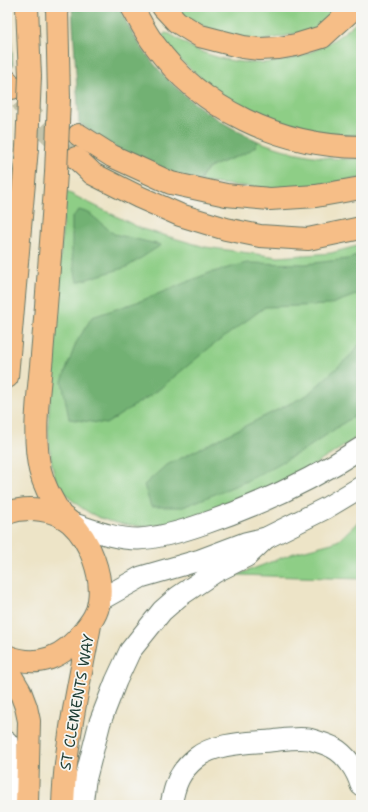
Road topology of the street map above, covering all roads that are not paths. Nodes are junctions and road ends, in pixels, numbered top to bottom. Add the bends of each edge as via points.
1 (27, 7) edge
2 (57, 7) edge
3 (132, 7) edge
4 (162, 7) edge
5 (355, 7) edge
6 (13, 79) edge
7 (79, 135) tunnel mouth
8 (361, 147) edge
9 (76, 158) tunnel mouth
10 (361, 188) edge
11 (361, 228) edge
12 (7, 377) edge
13 (361, 448) edge
14 (361, 487) edge
15 (7, 514) edge
16 (66, 520) junction
17 (266, 538) junction
18 (100, 600) junction
19 (90, 624) junction
20 (7, 656) edge
21 (7, 669) edge
22 (7, 742) edge
23 (361, 785) edge
24 (9, 805) edge
25 (27, 805) edge
26 (63, 805) edge
27 (82, 805) edge
28 (171, 805) edge

1 - 6 main road
2 - 16 main road, bridge via 59,98 56,174 37,432 39,459 47,490
3 - 8 main road via 170,64 208,98 233,114 260,128 302,141 328,146
4 - 5 main road via 177,22 200,36 243,47 259,48 279,48 322,37
6 - 12 main road, bridge via 27,148
7 - 10 main road via 112,156 171,183 226,195 277,199 316,196
9 - 11 main road via 94,174 139,198 180,215 226,229 260,236 308,239
13 - 16 street via 289,490 230,515 179,532 137,539 111,536
14 - 17 street
15 - 16 main road via 20,510 47,511
16 - 18 main road via 82,537 94,561
17 - 18 street via 141,577
17 - 27 street via 247,556 216,572 178,597 162,611 130,651 100,722 85,781
18 - 19 main road
19 - 20 main road via 67,649 49,658 32,662
19 - 26 main road, ST CLEMENTS WAY via 70,728
21 - 25 main road via 20,691 29,721
22 - 24 street
23 - 28 street via 358,774 346,758 333,747 310,739 236,744 216,748 197,757 182,772 174,787

